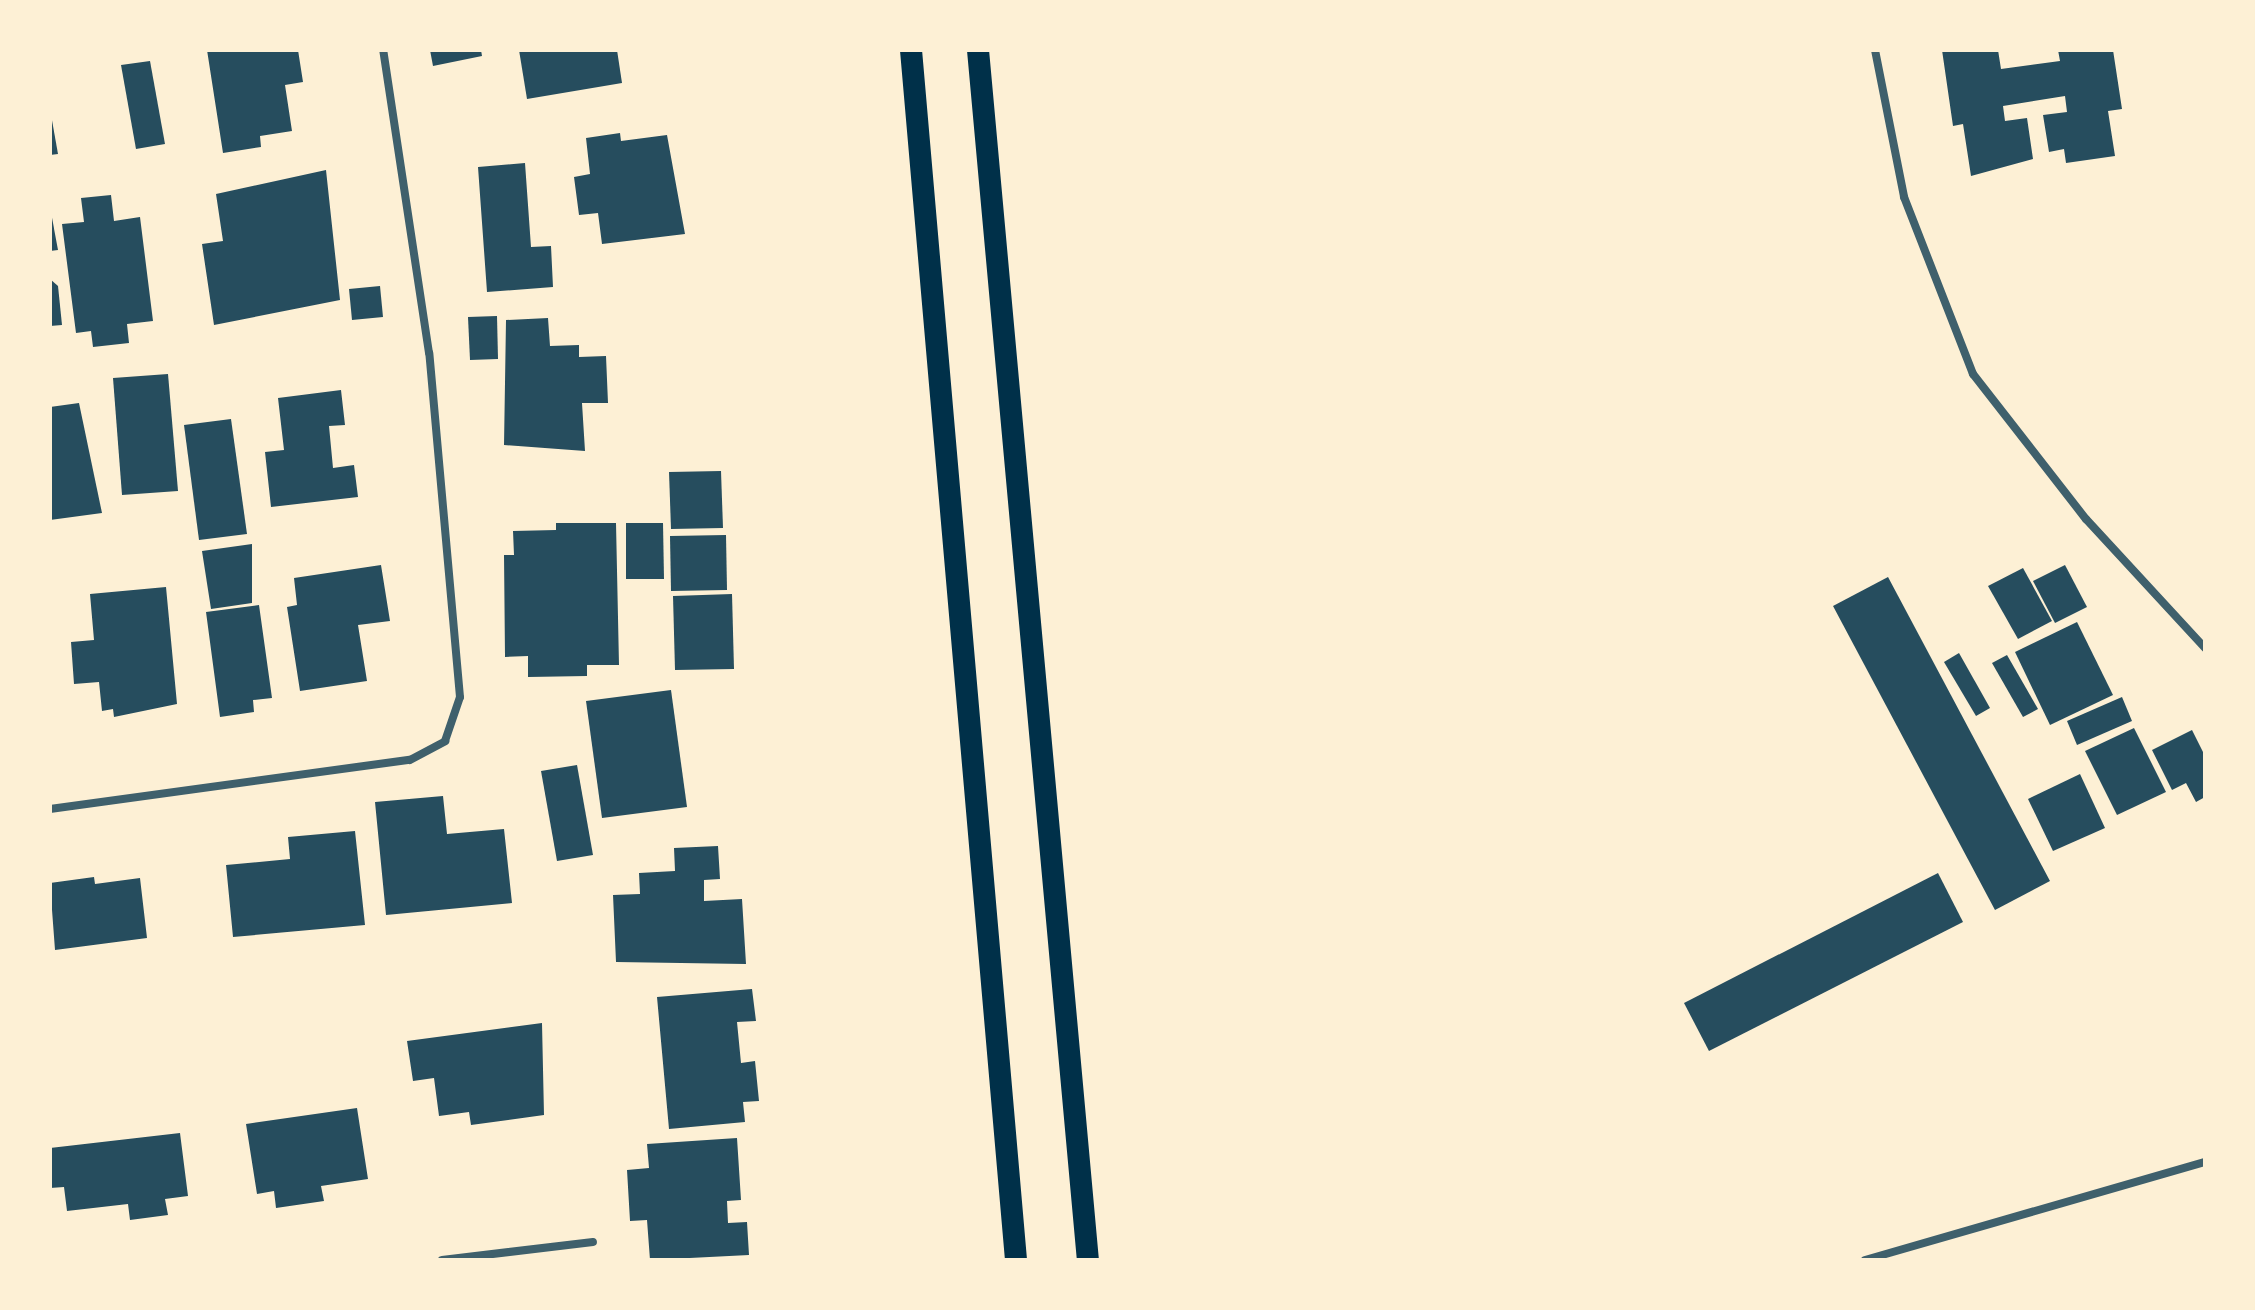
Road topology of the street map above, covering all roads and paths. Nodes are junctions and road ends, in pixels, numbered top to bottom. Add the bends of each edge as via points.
1 (383, 50) edge
2 (911, 50) edge
3 (978, 50) edge
4 (1875, 50) edge
5 (2205, 648) edge
6 (50, 809) edge
7 (2205, 1162) edge
8 (593, 1242) dead end
9 (1882, 1258) edge
10 (442, 1260) edge
11 (1016, 1260) edge
12 (1088, 1260) edge
13 (1865, 1260) edge

1 - 6 street via 429,353 460,697 445,741 410,760
2 - 11 highway
3 - 12 highway
4 - 5 street via 1904,197 1973,374 2086,519
7 - 9 street
8 - 10 street
9 - 13 street

